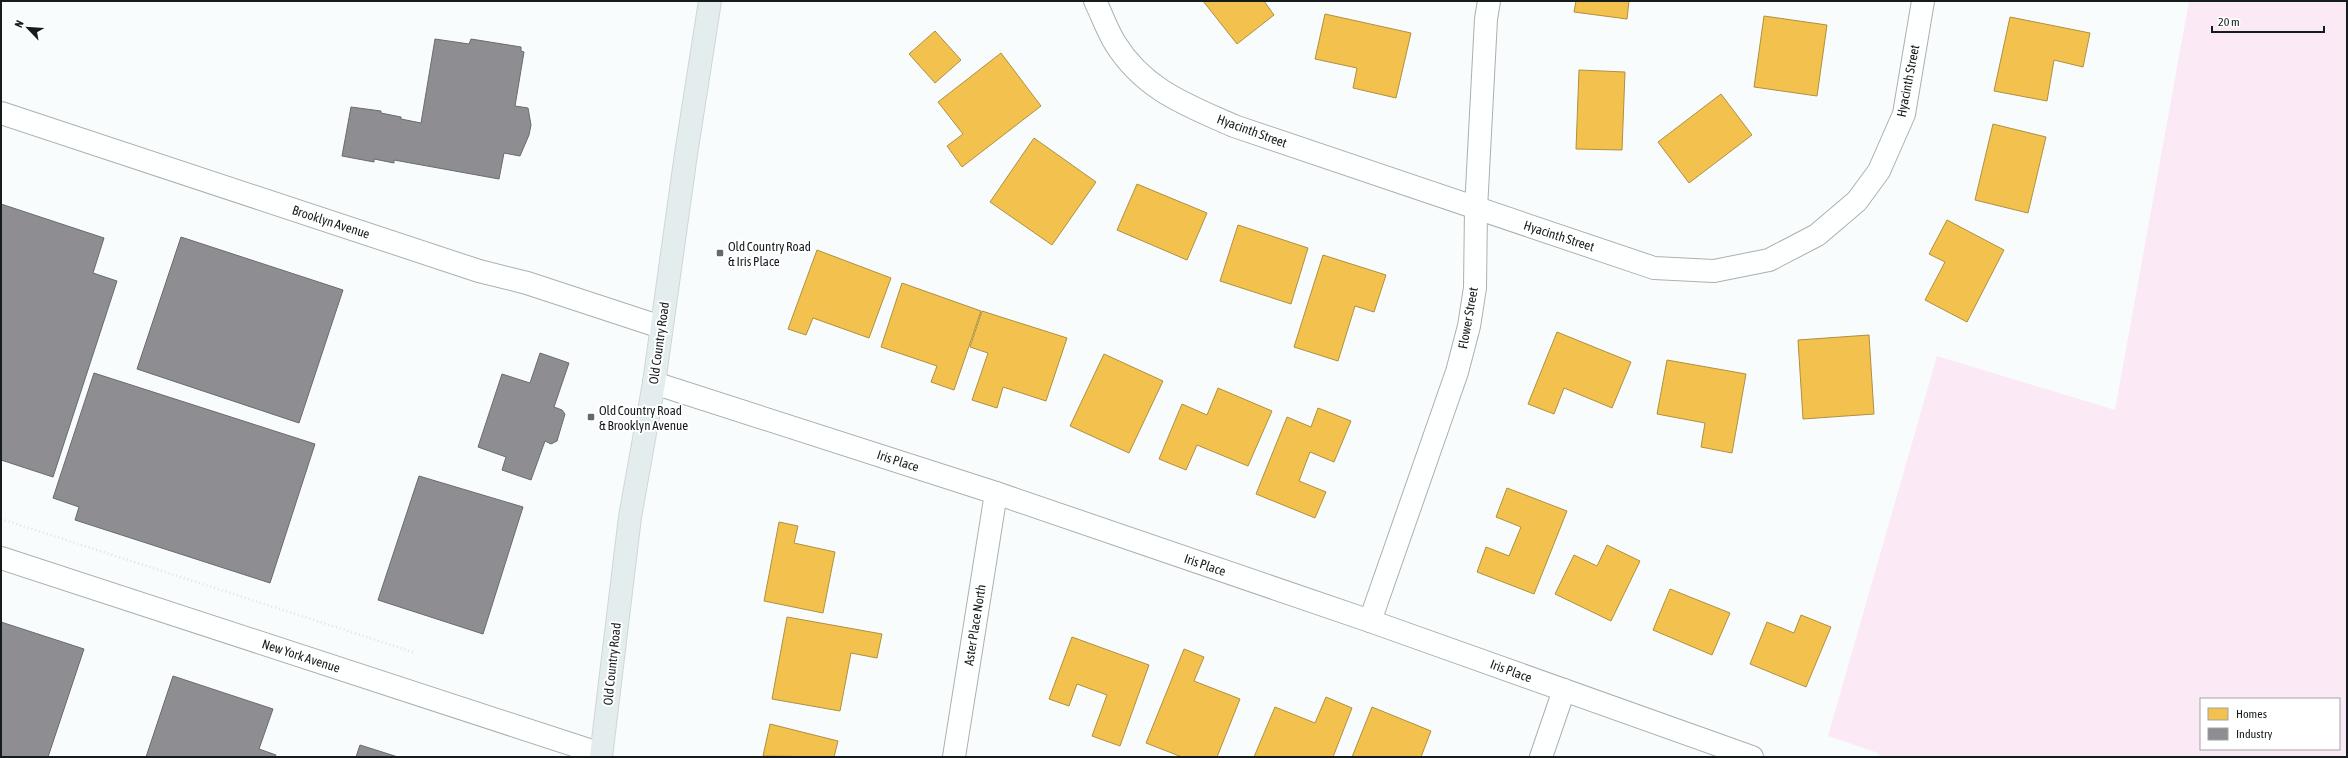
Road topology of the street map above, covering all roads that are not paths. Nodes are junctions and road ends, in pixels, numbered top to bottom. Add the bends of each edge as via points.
1 (710, 1) edge
2 (1095, 1) edge
3 (1490, 1) edge
4 (1923, 1) edge
5 (1, 113) edge
6 (1476, 209) junction
7 (662, 327) junction
8 (654, 383) junction
9 (996, 493) junction
10 (1, 558) edge
11 (1370, 621) junction
12 (1564, 690) junction
13 (601, 755) edge
14 (954, 757) edge
15 (1541, 757) edge
16 (1752, 757) edge

1 - 7 main road, Old Country Road via 700,55
2 - 6 street, Hyacinth Street via 1115,43 1144,78 1172,98 1234,126
3 - 6 street, Flower Street via 1486,19
4 - 6 street, Hyacinth Street via 1904,114 1879,170 1857,201 1817,235 1769,260 1714,271 1654,268
5 - 7 street, Brooklyn Avenue via 479,270
6 - 11 street, Flower Street via 1474,288 1469,326 1457,372
7 - 8 main road, Old Country Road
8 - 9 street, Iris Place
8 - 13 main road, Old Country Road via 630,517
9 - 11 street, Iris Place
9 - 14 street, Aster Place North
10 - 13 street, New York Avenue
11 - 12 street, Iris Place
12 - 15 street
12 - 16 street, Iris Place

